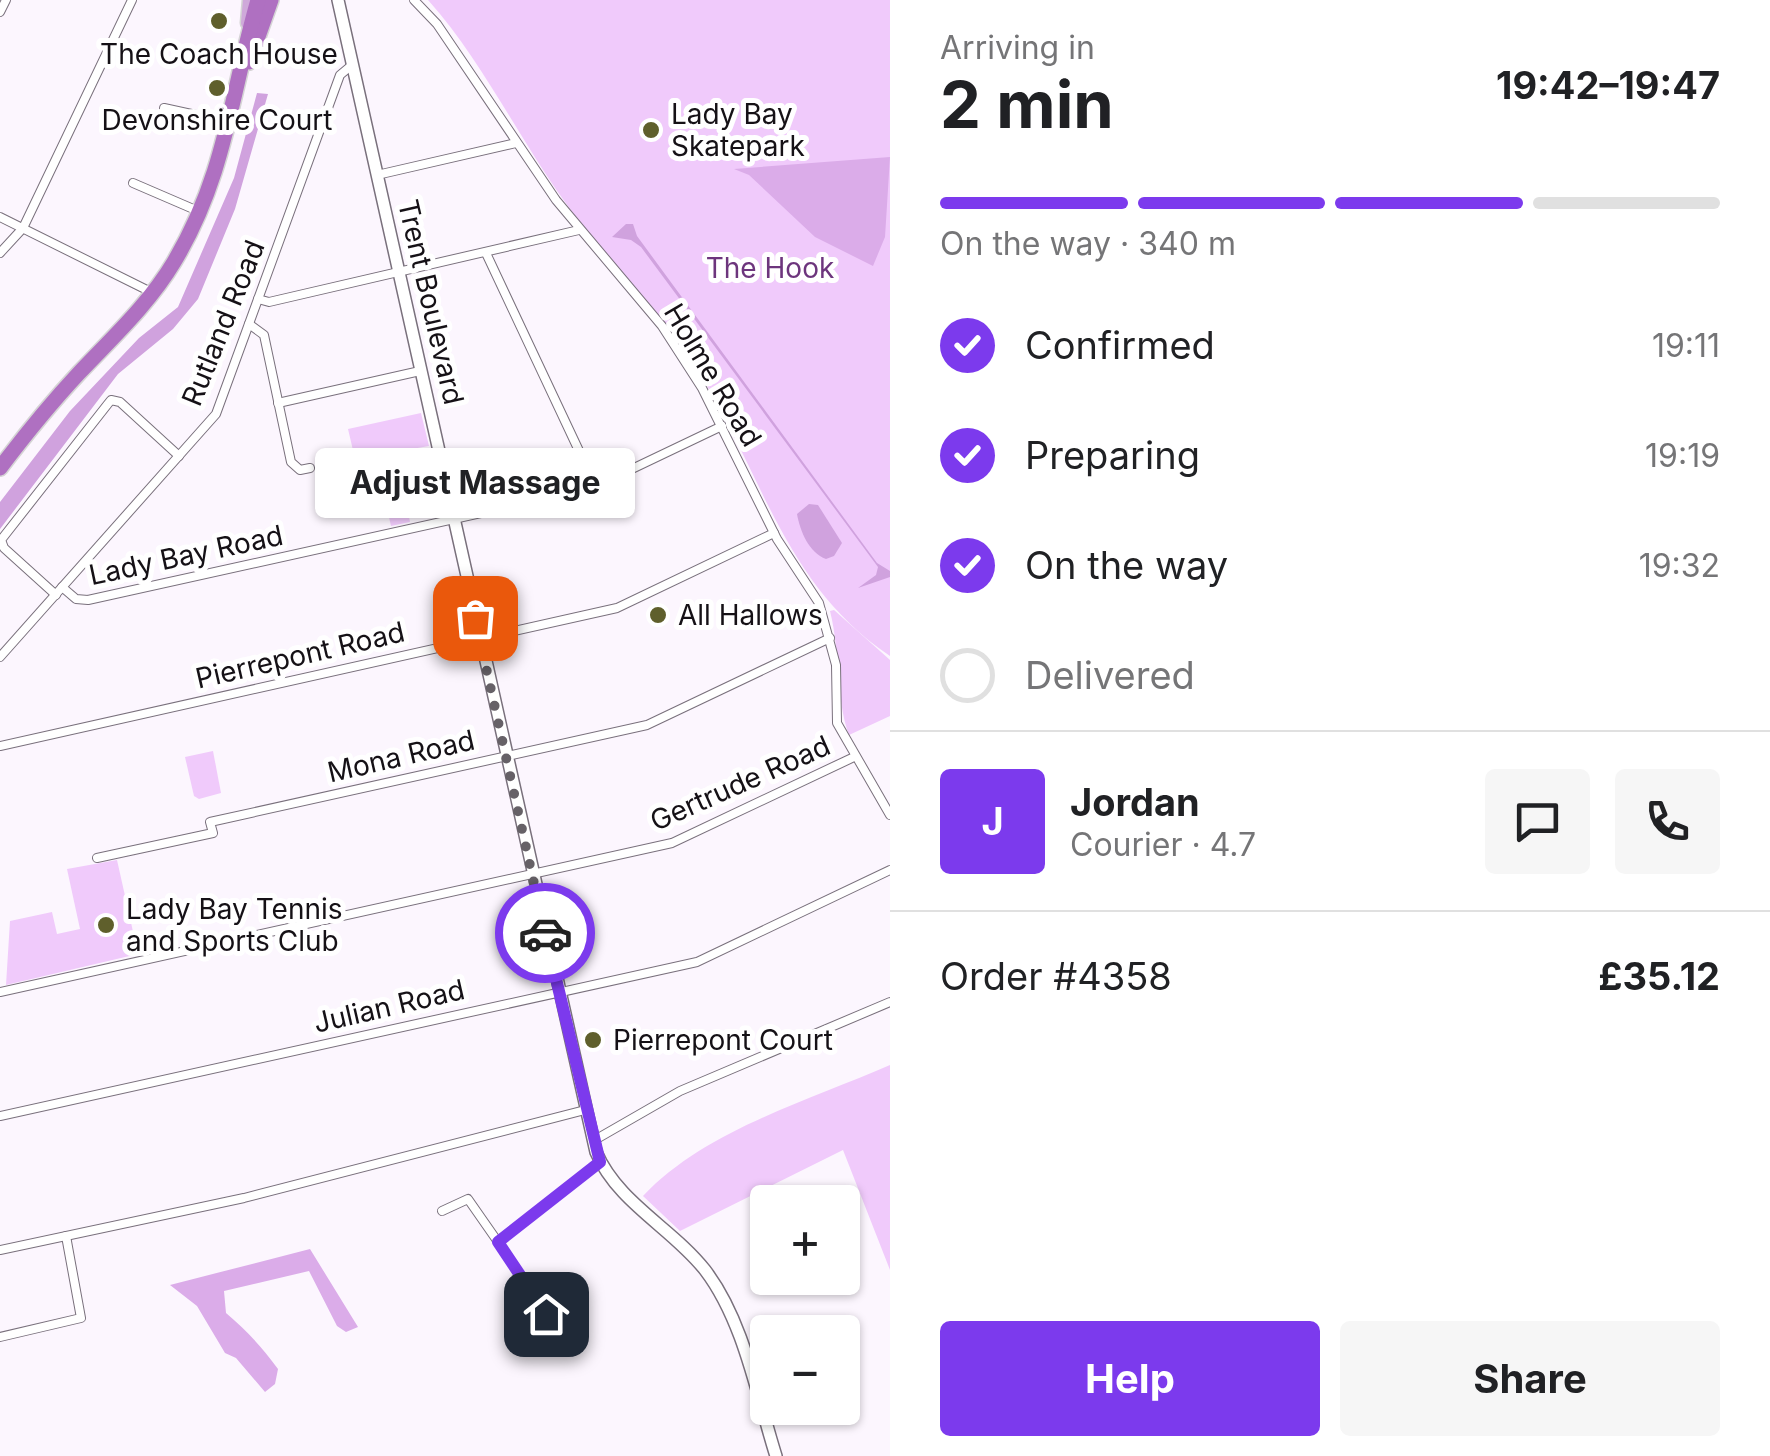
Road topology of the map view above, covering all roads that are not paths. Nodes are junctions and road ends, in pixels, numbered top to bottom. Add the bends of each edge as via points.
1 (6, 0) edge
2 (132, 0) edge
3 (248, 0) edge
4 (258, 0) edge
5 (271, 0) edge
6 (338, 0) edge
7 (414, 0) edge
8 (0, 12) edge
9 (247, 31) junction
10 (352, 65) junction
11 (242, 78) junction
12 (164, 108) dead end
13 (232, 123) junction
14 (516, 143) junction
15 (376, 174) junction
16 (133, 183) dead end
17 (200, 212) junction
18 (0, 217) edge
19 (23, 228) junction
20 (578, 230) junction
21 (0, 253) edge
22 (486, 253) junction
23 (398, 273) junction
24 (153, 293) junction
25 (258, 299) junction
26 (249, 324) junction
27 (420, 371) junction
28 (278, 404) junction
29 (722, 426) junction
30 (179, 456) junction
31 (0, 468) edge
32 (310, 468) dead end
33 (596, 486) junction
34 (454, 520) junction
35 (774, 533) junction
36 (59, 591) junction
37 (480, 638) junction
38 (830, 638) junction
39 (0, 657) edge
40 (0, 746) edge
41 (506, 756) junction
42 (854, 756) junction
43 (890, 816) edge
44 (97, 858) dead end
45 (890, 870) edge
46 (532, 874) junction
47 (0, 992) edge
48 (559, 992) junction
49 (890, 1002) edge
50 (585, 1110) junction
51 (0, 1116) edge
52 (593, 1142) junction
53 (600, 1162) junction
54 (442, 1210) dead end
55 (66, 1236) junction
56 (498, 1242) junction
57 (0, 1250) edge
58 (533, 1331) dead end
59 (0, 1338) edge
60 (750, 1371) edge
61 (769, 1425) edge
62 (776, 1456) edge

1 - 8 street
2 - 19 street
3 - 9 main road
4 - 9 highway
5 - 11 highway
6 - 10 street, Trent Boulevard
7 - 14 street, Holme Road via 438,24
9 - 11 highway
10 - 15 street, Trent Boulevard
10 - 25 street, Rutland Road via 340,75
11 - 13 highway
12 - 13 street
13 - 17 highway
14 - 15 street
14 - 20 street, Holme Road
15 - 23 street, Trent Boulevard
16 - 17 street
17 - 24 highway
18 - 19 street
19 - 21 street
19 - 24 street
20 - 22 street
20 - 29 street, Holme Road via 662,326
22 - 23 street
22 - 33 street
23 - 25 street
23 - 27 street, Trent Boulevard
24 - 31 highway
25 - 26 street, Rutland Road
26 - 28 street via 264,335
26 - 30 street, Rutland Road via 216,414
27 - 28 street
27 - 34 street, Trent Boulevard
28 - 32 street via 291,462
29 - 33 street, Lady Bay Road
29 - 35 street, Holme Road
30 - 36 street, Rutland Road
30 - 36 street via 118,401 107,405 2,540
33 - 34 street, Lady Bay Road
34 - 36 street, Lady Bay Road via 88,600
34 - 37 street, Trent Boulevard
35 - 37 street, Pierrepont Road via 618,608
35 - 38 street, Holme Road via 814,594
36 - 39 street, Rutland Road
37 - 40 street, Pierrepont Road
37 - 41 street, Trent Boulevard
38 - 41 street, Mona Road via 647,725
38 - 42 street, Holme Road via 835,712
41 - 44 street, Mona Road via 210,822 213,833
41 - 46 street, Trent Boulevard
42 - 43 street, Holme Road
42 - 46 street, Gertrude Road via 672,843
45 - 48 street, Julian Road via 697,962
46 - 47 street, Gertrude Road
46 - 48 street, Trent Boulevard
48 - 50 street, Trent Boulevard
48 - 51 street, Julian Road
49 - 52 street via 680,1090
50 - 52 street, Trent Boulevard
50 - 55 street via 244,1198
52 - 53 street, Trent Boulevard
53 - 56 street
53 - 60 street, Trent Boulevard via 713,1281
54 - 56 street via 468,1199
55 - 57 street
55 - 59 street via 81,1318
56 - 58 street via 550,1320
61 - 62 street, Trent Boulevard

